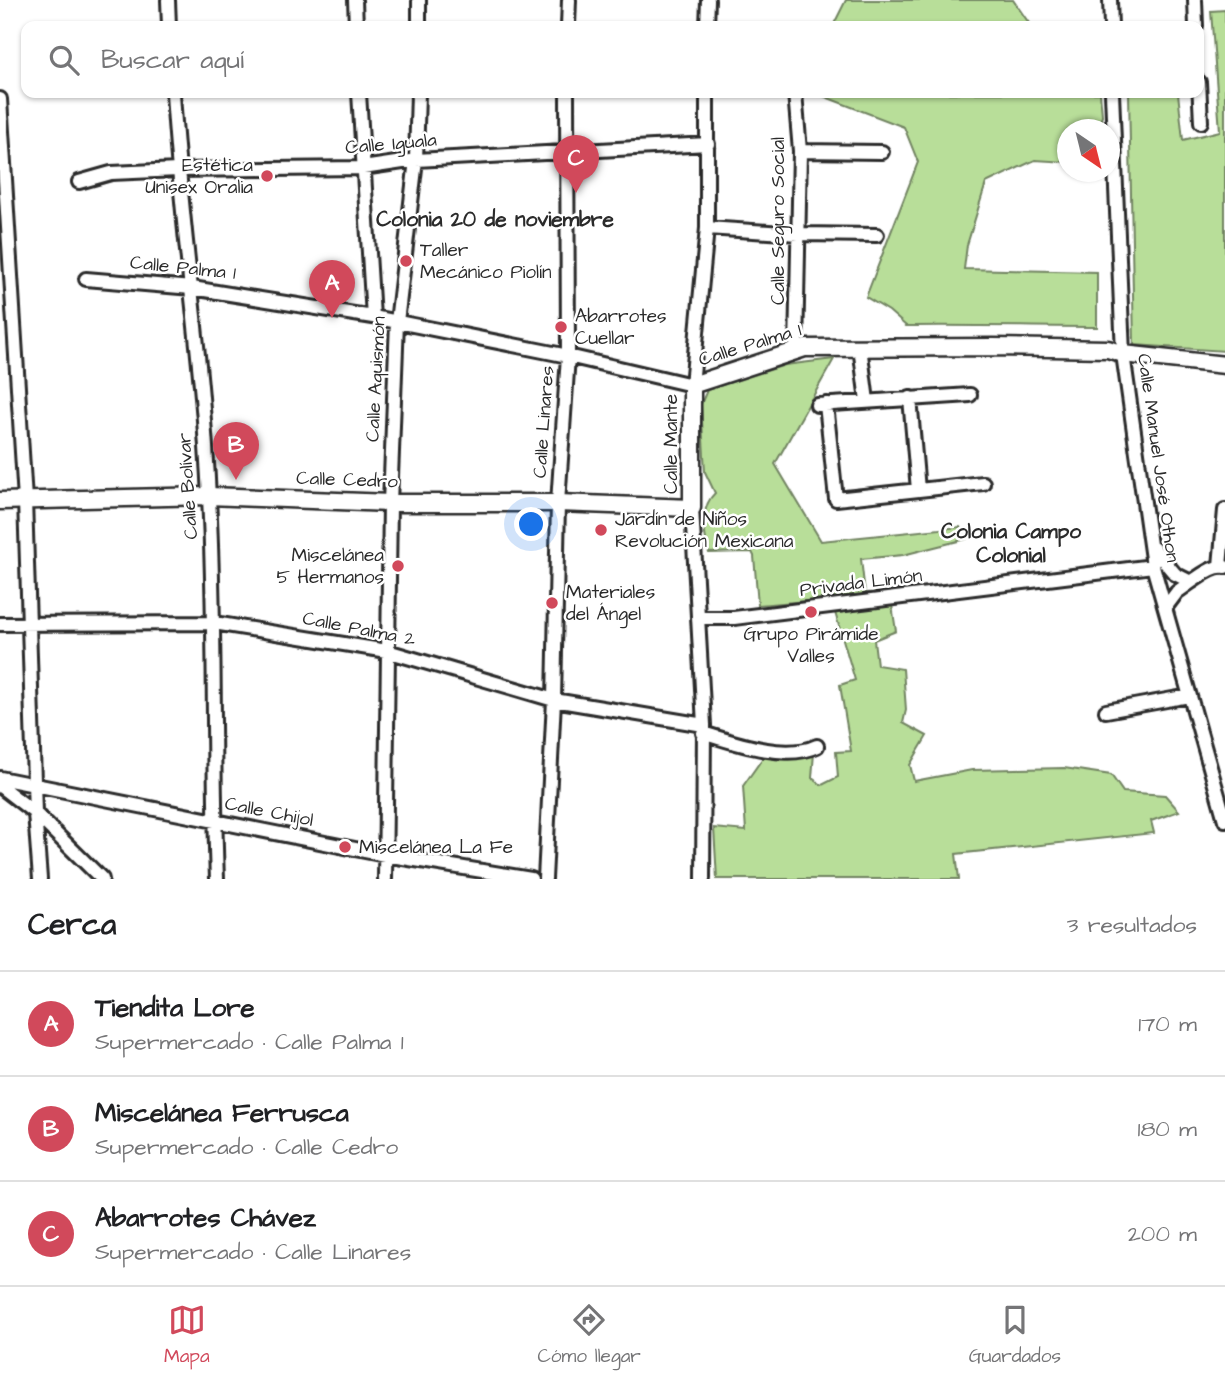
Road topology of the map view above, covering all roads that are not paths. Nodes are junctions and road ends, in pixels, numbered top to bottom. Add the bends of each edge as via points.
1 (168, 0) edge
2 (355, 0) edge
3 (419, 0) edge
4 (569, 0) edge
5 (708, 0) edge
6 (1110, 0) edge
7 (1195, 0) edge
8 (169, 21) edge
9 (356, 21) edge
10 (419, 21) edge
11 (568, 21) edge
12 (707, 21) edge
13 (1111, 21) edge
14 (1196, 21) edge
15 (173, 98) edge
16 (359, 98) edge
17 (418, 98) edge
18 (567, 98) edge
19 (706, 98) edge
20 (795, 98) edge
21 (1112, 98) edge
22 (1200, 98) edge
23 (0, 99) edge
24 (1201, 122) dead end
25 (708, 144) junction
26 (800, 151) junction
27 (566, 152) junction
28 (882, 152) dead end
29 (416, 160) junction
30 (363, 168) junction
31 (178, 170) junction
32 (3, 177) edge
33 (79, 182) dead end
34 (707, 228) junction
35 (799, 234) junction
36 (877, 236) dead end
37 (86, 279) dead end
38 (192, 288) junction
39 (373, 317) junction
40 (397, 322) junction
41 (860, 347) junction
42 (796, 351) junction
43 (1123, 354) junction
44 (568, 356) junction
45 (1225, 365) edge
46 (692, 385) junction
47 (970, 395) dead end
48 (910, 398) junction
49 (867, 401) junction
50 (983, 483) dead end
51 (918, 490) junction
52 (209, 496) junction
53 (25, 500) junction
54 (0, 501) edge
55 (390, 502) junction
56 (558, 503) junction
57 (692, 508) junction
58 (1225, 510) edge
59 (1150, 545) junction
60 (1153, 566) junction
61 (1222, 567) edge
62 (1191, 582) junction
63 (1165, 608) junction
64 (698, 618) junction
65 (214, 623) junction
66 (0, 624) edge
67 (28, 625) junction
68 (387, 651) junction
69 (1189, 696) junction
70 (554, 701) junction
71 (1106, 711) dead end
72 (704, 729) junction
73 (817, 746) dead end
74 (0, 778) edge
75 (0, 786) edge
76 (36, 786) junction
77 (35, 813) junction
78 (215, 820) junction
79 (1225, 820) edge
80 (64, 841) junction
81 (38, 849) junction
82 (385, 855) junction
83 (40, 879) edge
84 (102, 879) edge
85 (216, 879) edge
86 (385, 879) edge
87 (531, 879) edge
88 (545, 879) edge
89 (703, 879) edge

1 - 8 street
2 - 9 street
3 - 10 street
4 - 11 street
5 - 12 street
6 - 13 street
7 - 14 street
15 - 31 street, Calle Bolívar
16 - 30 street
17 - 29 street, Calle Aquismón
18 - 27 street, Calle Linares
19 - 25 street, Calle Mante
20 - 26 street, Calle Seguro Social
21 - 43 street, Calle Manuel José Othon
22 - 24 street
23 - 32 street
25 - 27 street, Calle Iguala
25 - 34 street, Calle Mante
26 - 28 street
26 - 35 street, Calle Seguro Social
27 - 29 street, Calle Iguala
27 - 44 street, Calle Linares
29 - 30 street, Calle Iguala
29 - 40 street, Calle Aquismón
30 - 31 street, Calle Iguala
30 - 39 street
31 - 33 street, Calle Iguala via 111,173
31 - 38 street, Calle Bolívar
32 - 53 street
34 - 35 street
34 - 46 street, Calle Mante
35 - 36 street
35 - 42 street, Calle Seguro Social
37 - 38 street, Calle Palma 1
38 - 39 street, Calle Palma 1
38 - 52 street, Calle Bolívar
39 - 40 street, Calle Palma 1
40 - 44 street, Calle Palma 1
40 - 55 street, Calle Aquismón
41 - 42 street, Calle Palma 1
41 - 43 street, Calle Palma 1 via 1095,348
41 - 49 street
42 - 46 street, Calle Palma 1
43 - 45 street, Calle Palma 1
43 - 59 street, Calle Manuel José Othon
44 - 46 street, Calle Palma 1
44 - 56 street, Calle Linares
46 - 57 street, Calle Mante
47 - 48 street
48 - 49 street
48 - 51 street
49 - 51 street via 822,405 836,499
50 - 51 street
52 - 53 street, Calle Cedro
52 - 55 street, Calle Cedro
52 - 65 street, Calle Bolívar
53 - 54 street, Calle Cedro
53 - 67 street
55 - 56 street, Calle Cedro
55 - 68 street, Calle Aquismón
56 - 57 street, Calle Cedro
56 - 70 street, Calle Linares
57 - 64 street, Calle Mante
58 - 61 street
59 - 60 street, Calle Manuel José Othon
59 - 62 street via 1175,574
60 - 63 street, Calle Manuel José Othon
60 - 64 street, Privada Limón via 734,618
61 - 62 street
62 - 63 street
63 - 69 street, Calle Manuel José Othon
64 - 72 street, Calle Mante
65 - 67 street, Calle Palma 2
65 - 68 street, Calle Palma 2
65 - 78 street, Calle Bolívar
66 - 67 street, Calle Palma 2
67 - 76 street
68 - 70 street, Calle Palma 2
68 - 82 street, Calle Aquismón
69 - 71 street
69 - 79 street, Calle Manuel José Othon
70 - 72 street, Calle Palma 2
70 - 88 street, Calle Linares
72 - 73 street, Calle Palma 2 via 768,750 808,751
72 - 89 street, Calle Mante
74 - 76 street, Calle Chijol
75 - 77 street
76 - 77 street
76 - 78 street, Calle Chijol
77 - 80 street
77 - 81 street
78 - 82 street, Calle Chijol
78 - 85 street, Calle Bolívar
80 - 81 street via 48,841
80 - 84 street
81 - 83 street
82 - 86 street, Calle Aquismón
82 - 87 street, Calle Chijol

